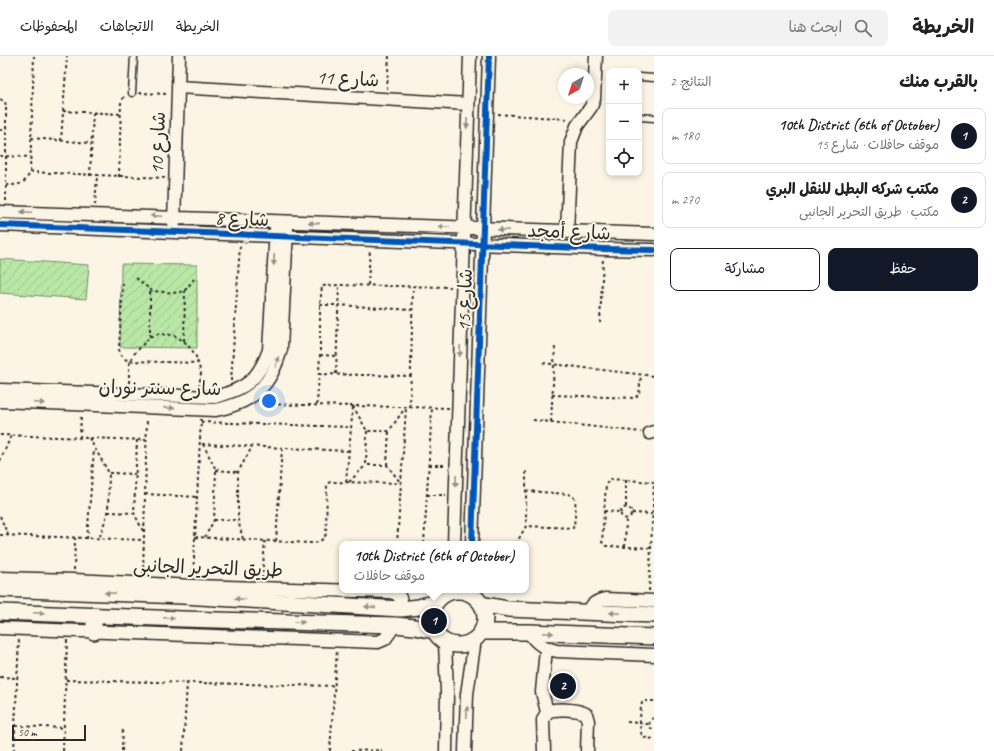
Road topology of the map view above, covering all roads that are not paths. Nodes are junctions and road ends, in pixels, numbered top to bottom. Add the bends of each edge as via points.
1 (134, 56) edge
2 (179, 56) edge
3 (470, 56) edge
4 (489, 56) edge
5 (596, 56) edge
6 (642, 78) edge
7 (654, 78) edge
8 (178, 90) junction
9 (132, 93) road end
10 (468, 104) junction
11 (642, 117) edge
12 (654, 118) edge
13 (3, 212) edge
14 (174, 217) junction
15 (282, 221) junction
16 (0, 225) edge
17 (464, 228) junction
18 (483, 229) junction
19 (173, 232) junction
20 (567, 232) junction
21 (654, 234) edge
22 (281, 236) junction
23 (463, 243) junction
24 (482, 244) junction
25 (654, 250) edge
26 (0, 390) edge
27 (0, 401) edge
28 (454, 541) edge
29 (472, 541) edge
30 (0, 578) edge
31 (0, 589) edge
32 (170, 590) junction
33 (339, 591) edge
34 (395, 593) edge
35 (447, 593) edge
36 (475, 596) edge
37 (651, 601) edge
38 (436, 602) junction
39 (401, 609) junction
40 (0, 612) edge
41 (588, 612) junction
42 (94, 615) junction
43 (654, 615) edge
44 (395, 625) junction
45 (0, 628) edge
46 (434, 631) junction
47 (94, 632) junction
48 (528, 632) junction
49 (478, 636) junction
50 (654, 637) edge
51 (445, 642) junction
52 (546, 649) junction
53 (654, 655) edge
54 (547, 712) junction
55 (446, 751) edge
56 (465, 751) edge
57 (544, 751) edge
58 (587, 751) edge

1 - 9 lane
2 - 8 street, شارع 10
3 - 10 street, شارع 15
4 - 18 street, شارع 15
5 - 20 street via 594,99 574,132 571,142
6 - 7 lane
8 - 10 street, شارع 11
8 - 14 street, شارع 10
10 -> 17 street, شارع 15
11 - 12 lane
14 -> 13 street, شارع 8
14 - 15 street, شارع 8
14 - 19 street, شارع 10
17 -> 15 street, شارع 8
15 - 22 street, شارع سنتر نوران
16 - 19 street, شارع 8
17 - 18 street, شارع 8
17 - 23 street, شارع 15
20 -> 18 street, شارع أمجد
18 - 24 street, شارع 15
19 - 22 street, شارع 8
20 - 21 street, شارع أمجد
22 - 23 street, شارع 8
22 -> 26 street, شارع سنتر نوران via 269,350 256,376 244,386 215,397
27 -> 22 street, شارع سنتر نوران via 148,407 201,416 241,403 256,394 268,381 281,350
23 - 24 street, شارع 8
23 -> 28 street, شارع 15
24 - 25 street, شارع أمجد
24 - 29 street, شارع 15
30 - 32 street, طريق التحرير الجانبى via 143,583
32 -> 31 street
32 - 33 street, طريق التحرير الجانبى via 193,586
39 -> 32 street
34 - 39 street, طريق التحرير الجانبى via 402,601
35 - 38 street
36 - 41 street via 508,609
36 - 49 street via 485,618
37 - 41 street via 605,599 598,601
38 - 39 street
38 - 46 street via 431,619
40 -> 42 street
43 -> 41 street
42 -> 44 street
42 - 47 street
44 - 46 street
44 - 47 street via 384,639 378,642
45 - 47 street
46 - 51 street
48 - 49 street
48 -> 50 street
48 - 52 street via 538,645
49 - 51 street via 461,645
56 -> 49 street via 467,694
51 - 55 street
52 - 53 street
52 - 54 street via 542,692
54 - 57 street via 542,720
54 - 58 street via 579,711 586,714

